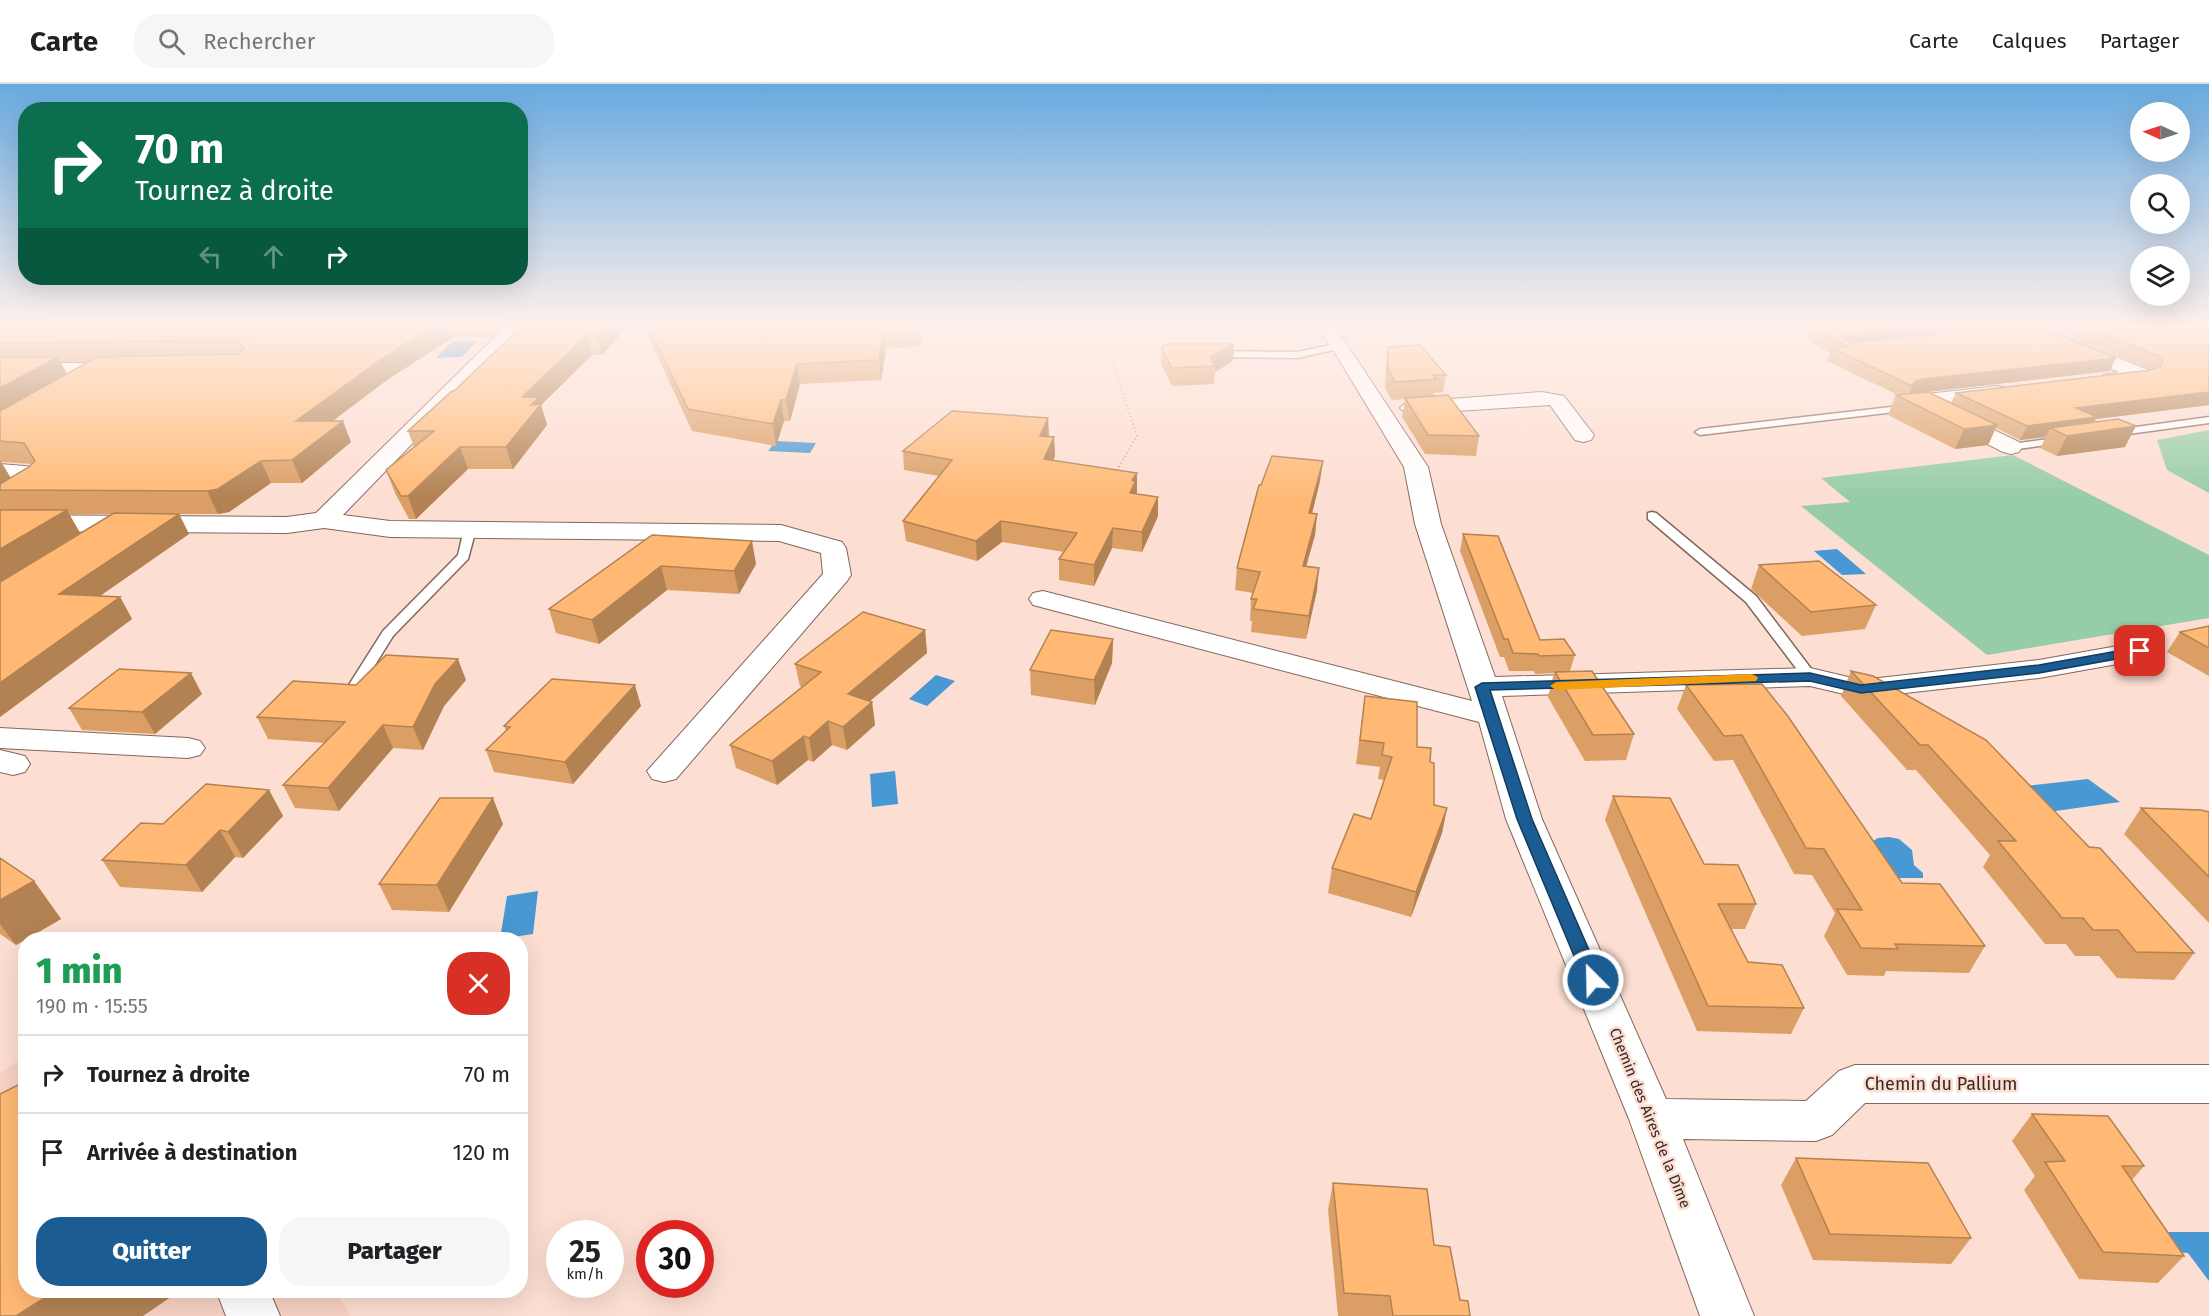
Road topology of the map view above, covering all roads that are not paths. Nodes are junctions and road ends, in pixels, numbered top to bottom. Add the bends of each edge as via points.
1 (77, 382) edge
2 (462, 382) edge
3 (1362, 382) edge
4 (71, 386) edge
5 (2013, 390) edge
6 (1927, 406) junction
7 (1380, 410) junction
8 (2209, 420) edge
9 (1700, 432) dead end
10 (1583, 435) dead end
11 (2104, 435) edge
12 (2069, 439) edge
13 (2011, 447) joint
14 (0, 471) edge
15 (0, 502) edge
16 (1652, 516) dead end
17 (324, 520) junction
18 (0, 523) edge
19 (118, 524) junction
20 (470, 529) junction
21 (79, 548) edge
22 (1043, 599) dead end
23 (2140, 651) dead end
24 (1810, 677) junction
25 (347, 699) edge
26 (1487, 701) junction
27 (188, 748) dead end
28 (4, 754) edge
29 (664, 771) dead end
30 (2209, 1084) edge
31 (1652, 1119) junction
32 (245, 1298) edge
33 (253, 1316) edge
34 (1727, 1316) edge

1 - 4 street
2 - 17 street
3 - 7 street, Chemin des Aires de la Dîme
5 - 6 street via 1918,401
6 - 9 lane
6 - 13 street
7 - 10 street via 1542,398 1557,400
7 - 26 street, Chemin des Aires de la Dîme via 1416,467 1428,524
8 - 11 lane
12 - 13 lane
14 - 15 street via 28,472 33,483
16 - 24 lane via 1751,599
17 - 19 street via 288,525
17 - 20 street via 390,529
18 - 19 street
19 - 21 street
20 - 25 lane via 464,556 388,634
20 - 29 street via 781,533 833,548 837,575
22 - 26 street
23 - 24 street via 2039,669 1861,689
24 - 26 street
26 - 31 street, Chemin des Aires de la Dîme via 1524,819
27 - 28 street
30 - 31 street, Chemin du Pallium via 1855,1084 1816,1121
31 - 34 street, Chemin des Aires de la Dîme
32 - 33 street

